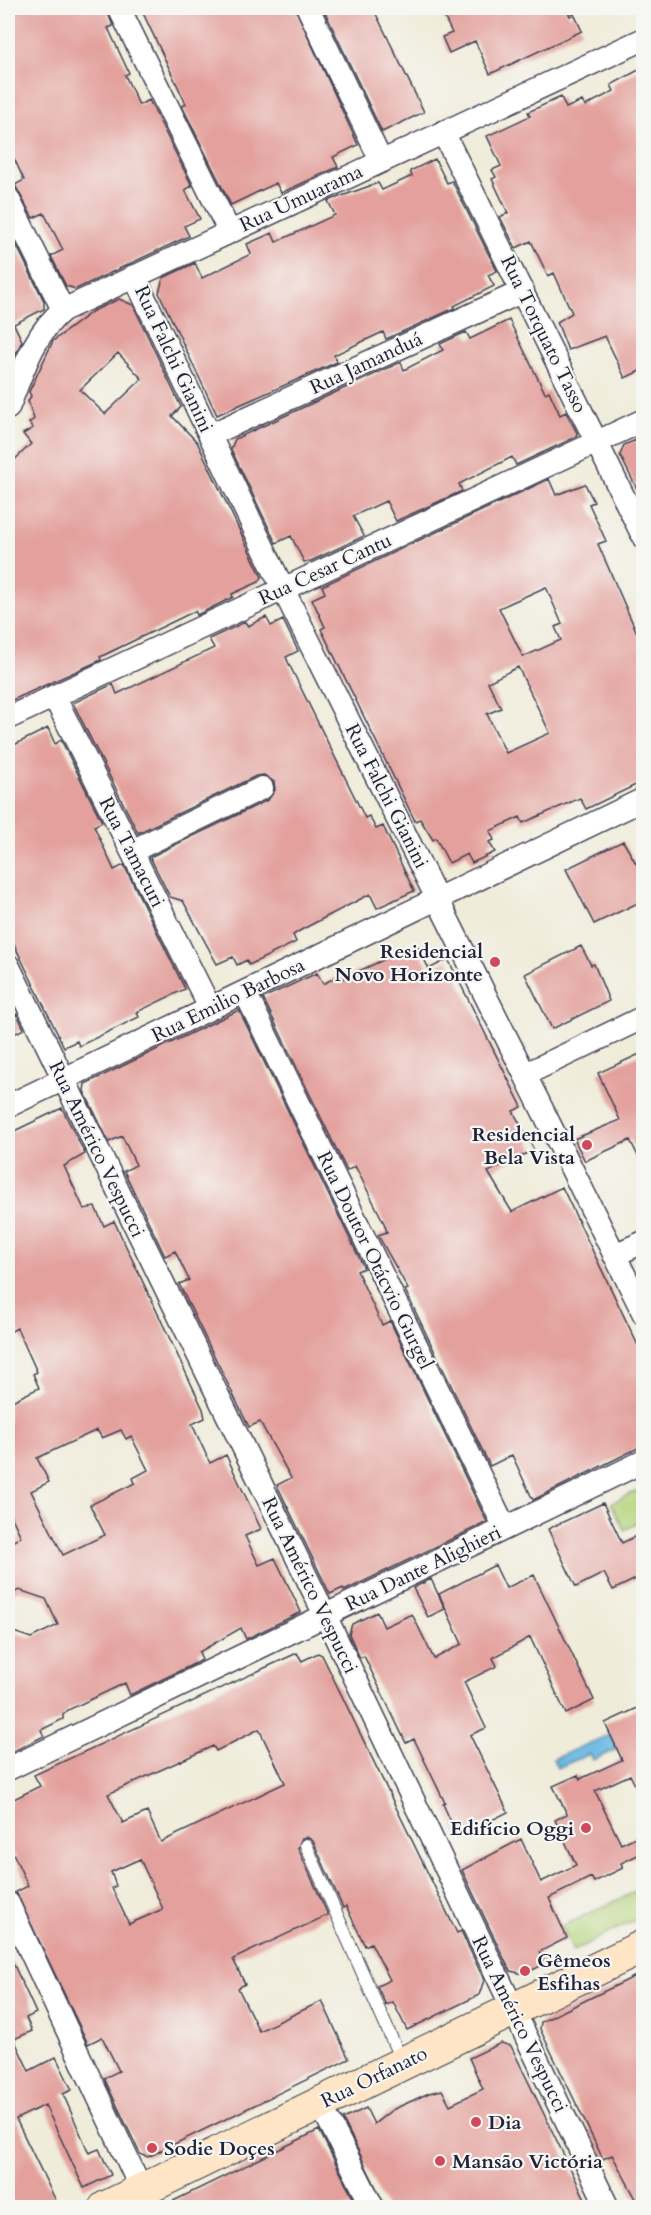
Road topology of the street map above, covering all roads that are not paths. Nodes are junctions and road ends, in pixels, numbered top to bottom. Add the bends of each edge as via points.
1 (308, 8) edge
2 (122, 14) edge
3 (644, 39) edge
4 (443, 132) junction
5 (381, 160) junction
6 (8, 198) edge
7 (229, 231) junction
8 (134, 276) junction
9 (523, 291) junction
10 (63, 310) junction
11 (8, 408) edge
12 (644, 420) edge
13 (210, 435) junction
14 (597, 442) junction
15 (644, 538) edge
16 (283, 589) junction
17 (54, 696) junction
18 (8, 718) edge
19 (262, 788) dead end
20 (644, 799) edge
21 (132, 851) junction
22 (438, 899) junction
23 (8, 965) edge
24 (245, 992) junction
25 (210, 1008) junction
26 (644, 1017) edge
27 (526, 1074) junction
28 (63, 1080) junction
29 (8, 1106) edge
30 (644, 1242) edge
31 (615, 1255) junction
32 (644, 1314) edge
33 (644, 1461) edge
34 (505, 1528) junction
35 (325, 1615) junction
36 (8, 1769) edge
37 (306, 1845) dead end
38 (8, 1904) edge
39 (644, 1946) edge
40 (513, 2009) junction
41 (402, 2063) junction
42 (320, 2103) junction
43 (145, 2199) edge
44 (105, 2208) edge
45 (373, 2208) edge
46 (608, 2208) edge

1 - 5 street
2 - 7 street
3 - 4 street, Rua Umuarama
4 - 5 street, Rua Umuarama
4 - 9 street, Rua Torquato Tasso
5 - 7 street, Rua Umuarama
6 - 10 street
7 - 8 street, Rua Umuarama
8 - 10 street, Rua Umuarama
8 - 13 street, Rua Falchi Gianini
9 - 13 street, Rua Jamanduá
9 - 14 street, Rua Torquato Tasso
10 - 11 street, Rua Umuarama via 40,334
12 - 14 street, Rua Cesar Cantu
13 - 16 street, Rua Falchi Gianini
14 - 15 street, Rua Torquato Tasso
14 - 16 street, Rua Cesar Cantu
16 - 17 street, Rua Cesar Cantu
16 - 22 street, Rua Falchi Gianini
17 - 18 street, Rua Cesar Cantu
17 - 21 street, Rua Tamacuri
19 - 21 street
20 - 22 street, Rua Emilio Barbosa
21 - 25 street, Rua Tamacuri
22 - 24 street, Rua Emilio Barbosa
22 - 27 street, Rua Falchi Gianini
23 - 28 street, Rua Américo Vespucci
24 - 25 street, Rua Emilio Barbosa
24 - 34 street, Rua Doutor Otácvio Gurgel
25 - 28 street, Rua Emilio Barbosa
26 - 27 street
27 - 31 street, Rua Falchi Gianini
28 - 29 street, Rua Emilio Barbosa
28 - 35 street, Rua Américo Vespucci
30 - 31 street
31 - 32 street, Rua Falchi Gianini
33 - 34 street, Rua Dante Alighieri
34 - 35 street, Rua Dante Alighieri
35 - 36 street, Rua Dante Alighieri
35 - 40 street, Rua Américo Vespucci
37 - 41 lane
38 - 43 street
39 - 40 main road, Rua Orfanato
40 - 41 main road, Rua Orfanato
40 - 46 street, Rua Américo Vespucci
41 - 42 main road, Rua Orfanato
42 - 43 main road, Rua Orfanato
42 - 45 street
43 - 44 main road, Rua Orfanato

